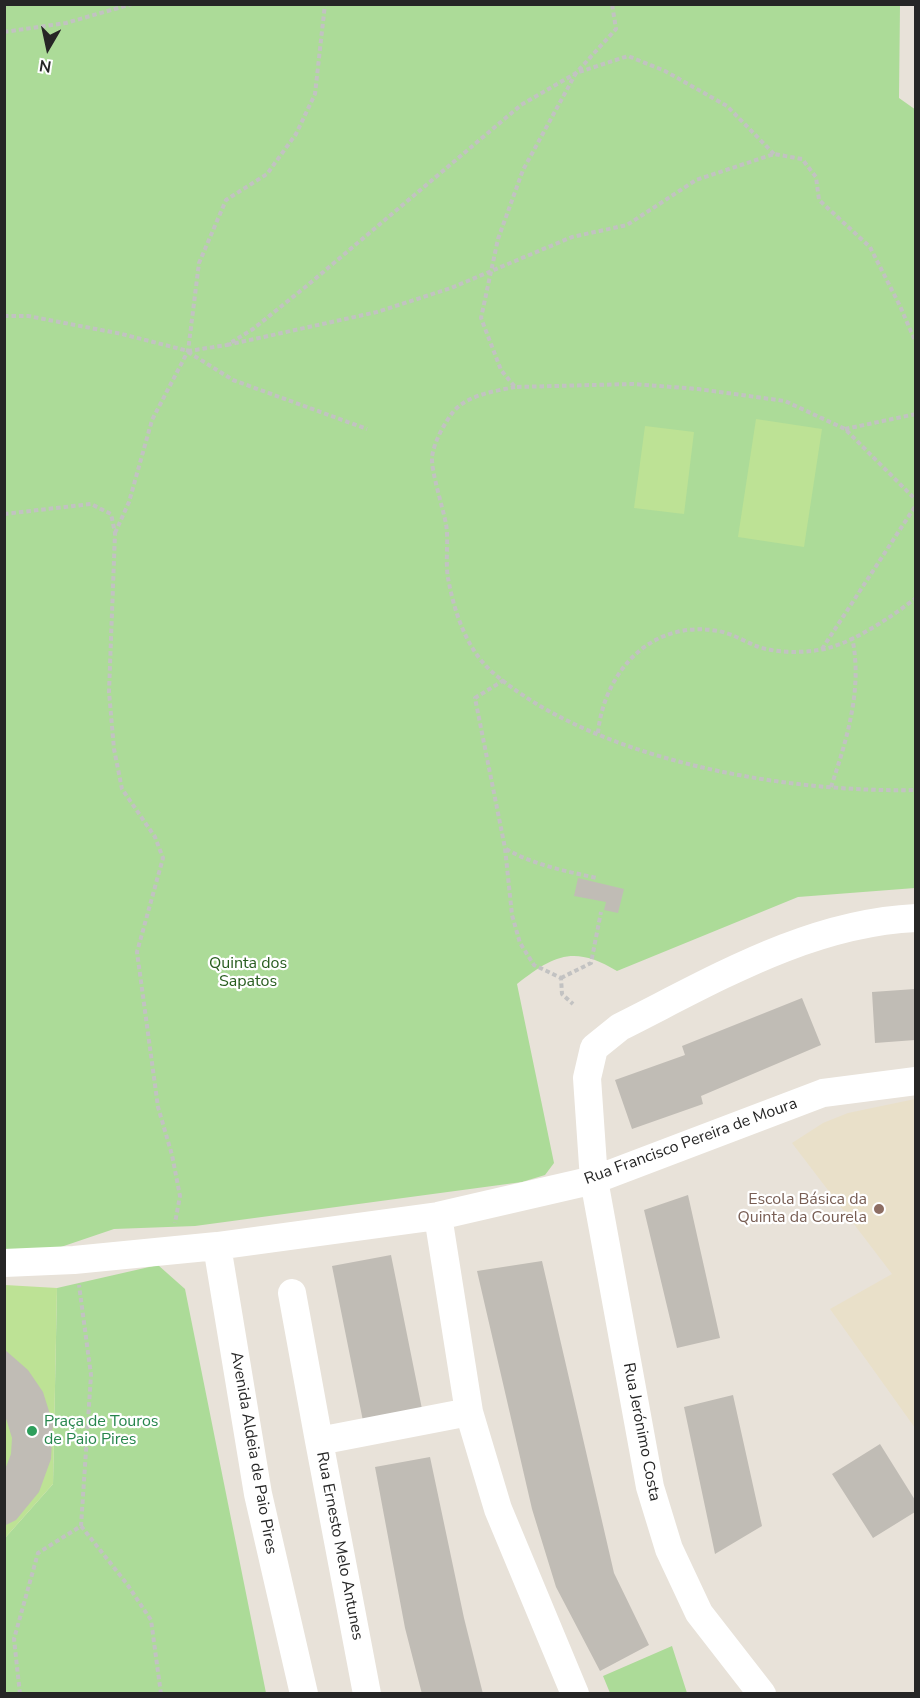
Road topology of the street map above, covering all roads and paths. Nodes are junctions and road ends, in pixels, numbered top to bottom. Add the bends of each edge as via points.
1 (132, 4) edge
2 (325, 4) edge
3 (612, 4) edge
4 (4, 32) edge
5 (576, 73) junction
6 (774, 154) junction
7 (491, 272) junction
8 (4, 316) edge
9 (915, 343) edge
10 (227, 345) junction
11 (188, 351) junction
12 (515, 387) junction
13 (915, 414) edge
14 (367, 429) dead end
15 (845, 429) junction
16 (915, 500) edge
17 (915, 505) edge
18 (4, 514) edge
19 (115, 533) junction
20 (915, 598) edge
21 (852, 637) junction
22 (821, 650) junction
23 (504, 680) junction
24 (598, 733) junction
25 (831, 788) junction
26 (915, 790) edge
27 (505, 848) junction
28 (597, 878) dead end
29 (601, 912) dead end
30 (915, 918) edge
31 (561, 978) junction
32 (573, 1004) dead end
33 (915, 1081) edge
34 (594, 1180) junction
35 (438, 1216) junction
36 (217, 1246) junction
37 (169, 1251) junction
38 (74, 1260) junction
39 (4, 1263) edge
40 (292, 1293) dead end
41 (469, 1412) junction
42 (320, 1441) junction
43 (81, 1526) junction
44 (20, 1694) edge
45 (161, 1694) edge
46 (304, 1694) edge
47 (367, 1694) edge
48 (575, 1694) edge
49 (762, 1694) edge

1 - 4 path via 66,23
2 - 11 path via 315,93 296,134 267,174 226,200 199,263
3 - 5 path via 616,29
5 - 6 path via 628,56 665,71 727,106
5 - 7 path via 524,170 498,239
5 - 10 path via 521,105 309,284
6 - 7 path via 696,180 627,225 572,237
6 - 9 path via 802,159 816,177 819,200 870,247
7 - 10 path via 376,312
7 - 12 path via 481,318 501,370
8 - 11 path via 28,316
10 - 11 path
11 - 14 path via 233,381
11 - 19 path via 152,420 129,502
12 - 15 path via 633,384 698,389 785,401
12 - 23 path via 482,394 455,410 443,428 432,458 446,528 448,577 464,635 490,670
13 - 15 path
15 - 16 path
17 - 22 path
18 - 19 path via 91,504 111,514
19 - 37 path via 109,692 114,749 122,789 163,858 137,952 158,1107 180,1196
20 - 21 path
21 - 22 path
21 - 25 path via 856,657 852,715
22 - 24 path via 777,651 717,631 678,632 630,659 616,674 600,713
23 - 24 path via 544,708
23 - 27 path via 475,698
24 - 25 path via 622,745 746,778
25 - 26 path
27 - 28 path via 523,859
27 - 31 path via 512,915 520,943 534,965
29 - 31 path via 591,963
30 - 34 street, Rua Jerónimo Costa via 850,927 766,955 604,1038 590,1057 587,1078
31 - 32 path via 562,994
33 - 34 street, Rua Francisco Pereira de Moura via 823,1093
34 - 35 street, Rua Francisco Pereira de Moura
34 - 49 street, Rua Jerónimo Costa via 650,1487 669,1549 699,1613
35 - 36 street, Rua Francisco Pereira de Moura
35 - 41 street
36 - 37 street, Rua Francisco Pereira de Moura
36 - 46 street, Avenida Aldeia de Paio Pires via 258,1494
37 - 38 street, Rua Francisco Pereira de Moura
38 - 39 street, Rua Francisco Pereira de Moura
38 - 43 path via 91,1375
40 - 42 street
41 - 42 street, Rua Ernesto Melo Antunes
41 - 48 street via 498,1509
42 - 47 street, Rua Ernesto Melo Antunes
43 - 44 path via 38,1553 14,1639
43 - 45 path via 151,1620

